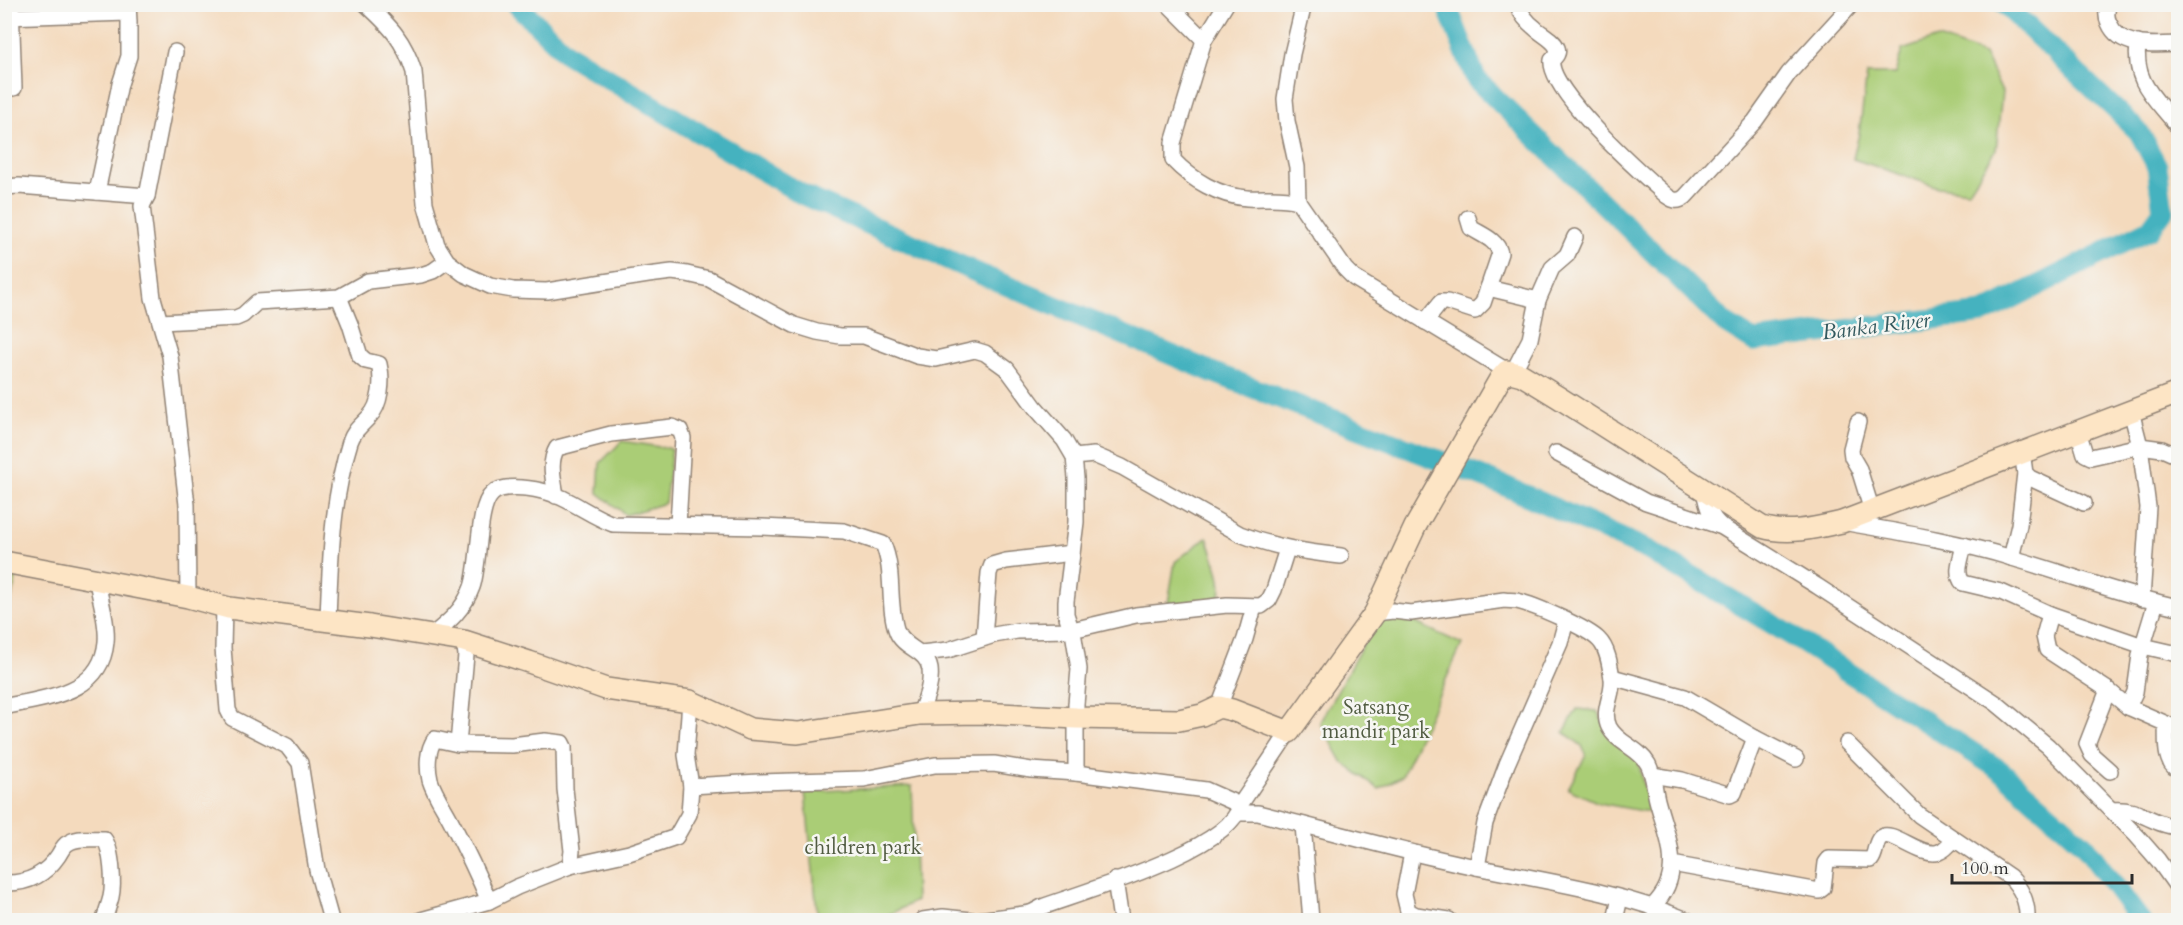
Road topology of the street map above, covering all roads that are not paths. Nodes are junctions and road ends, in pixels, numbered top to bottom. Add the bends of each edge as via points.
1 (366, 4) edge
2 (1168, 4) edge
3 (1226, 4) edge
4 (1304, 4) edge
5 (1517, 4) edge
6 (1852, 4) edge
7 (2109, 4) edge
8 (85, 9) edge
9 (128, 9) edge
10 (9, 13) edge
11 (1204, 40) junction
12 (2138, 43) junction
13 (2178, 44) edge
14 (175, 52) dead end
15 (14, 88) dead end
16 (2178, 127) edge
17 (4, 188) edge
18 (97, 192) junction
19 (147, 196) junction
20 (1298, 201) junction
21 (1468, 218) dead end
22 (1575, 237) dead end
23 (447, 261) junction
24 (1488, 288) junction
25 (339, 297) junction
26 (1538, 300) junction
27 (161, 322) junction
28 (1425, 322) junction
29 (1510, 371) junction
30 (2178, 393) edge
31 (2131, 411) junction
32 (1858, 422) dead end
33 (2078, 431) junction
34 (2140, 446) junction
35 (1556, 453) dead end
36 (2178, 456) edge
37 (1074, 457) junction
38 (2023, 462) junction
39 (1704, 490) junction
40 (556, 496) junction
41 (2084, 503) dead end
42 (1872, 511) junction
43 (1842, 522) junction
44 (678, 525) junction
45 (1722, 527) junction
46 (1964, 545) junction
47 (1287, 549) junction
48 (1072, 553) junction
49 (1341, 556) dead end
50 (2011, 558) junction
51 (4, 562) edge
52 (98, 581) junction
53 (188, 597) junction
54 (2149, 601) junction
55 (224, 607) junction
56 (1254, 607) junction
57 (2178, 607) edge
58 (1375, 613) junction
59 (2050, 614) junction
60 (328, 620) junction
61 (1566, 621) junction
62 (1071, 630) junction
63 (431, 636) junction
64 (984, 638) junction
65 (464, 642) junction
66 (2143, 646) junction
67 (921, 653) junction
68 (2178, 654) edge
69 (1612, 677) junction
70 (2108, 690) junction
71 (690, 701) junction
72 (4, 707) edge
73 (1219, 707) junction
74 (2128, 707) junction
75 (920, 714) junction
76 (1076, 718) junction
77 (2172, 726) edge
78 (1290, 732) junction
79 (1755, 738) junction
80 (1847, 743) dead end
81 (458, 744) junction
82 (1796, 759) dead end
83 (2178, 770) edge
84 (2110, 771) dead end
85 (1076, 773) junction
86 (1652, 775) junction
87 (691, 786) junction
88 (1239, 809) junction
89 (2111, 810) junction
90 (1303, 825) junction
91 (2178, 827) edge
92 (1954, 839) junction
93 (1412, 853) junction
94 (1672, 864) junction
95 (570, 866) junction
96 (1477, 867) junction
97 (1115, 880) junction
98 (4, 883) edge
99 (2178, 888) edge
100 (1620, 898) junction
101 (489, 901) junction
102 (1653, 906) junction
103 (1032, 917) edge
104 (104, 921) edge
105 (331, 921) edge
106 (421, 921) edge
107 (923, 921) edge
108 (971, 921) edge
109 (979, 921) edge
110 (1121, 921) edge
111 (1311, 921) edge
112 (1449, 921) edge
113 (1615, 921) edge
114 (1687, 921) edge
115 (2027, 921) edge

1 - 23 street via 401,41 414,72 425,203 437,245
2 - 11 street
3 - 11 street
4 - 20 street via 1285,99 1297,166
5 - 6 street via 1523,16 1558,49 1552,70 1596,130 1667,196 1679,201 1755,121 1789,73
7 - 12 street via 2107,15 2115,35
8 - 9 street
8 - 10 street
9 - 18 street via 129,56
10 - 15 street
11 - 20 street via 1173,143 1173,160 1227,195
12 - 13 street
12 - 16 street via 2136,56 2141,80
14 - 19 street
17 - 18 street
18 - 19 street
19 - 27 street via 142,206 153,297
20 - 28 street via 1354,278
21 - 24 street via 1471,228 1499,248
22 - 26 street via 1568,255 1552,268
23 - 25 street via 421,275 368,281
23 - 37 street via 490,286 513,290 547,291 672,272 687,274 709,279 794,325 817,332 864,336 936,359 964,351 985,353 1007,369
24 - 26 street
24 - 28 street via 1483,303 1475,311 1442,302
25 - 27 street via 264,300 236,318
25 - 60 street via 360,356 379,364 380,389 373,413 354,432 343,472 334,518
26 - 29 street via 1530,339
27 - 53 street via 170,356 187,505
28 - 29 street
29 - 39 main road
29 - 58 main road via 1500,379 1415,527
30 - 31 main road
31 - 33 main road
31 - 34 street
32 - 42 street via 1852,457
33 - 34 street via 2085,454 2091,457
33 - 38 main road
34 - 36 street
34 - 54 street via 2148,507
35 - 45 street via 1646,502
37 - 47 street via 1099,457 1240,534
37 - 48 street via 1076,522
38 - 41 street via 2030,478
38 - 42 main road
38 - 50 street via 2019,525
39 - 43 main road via 1773,530
39 - 45 street via 1708,510
40 - 44 street via 613,524
40 - 44 street via 551,465 557,448 611,434 672,426 680,430 683,438
40 - 63 street via 507,488 493,492 486,503 473,585 453,618
42 - 43 main road
43 - 46 street
44 - 67 street via 844,531 883,544 888,555 896,630 901,639
45 - 89 street via 1996,703 2048,746
46 - 50 street
46 - 59 street via 1958,573 1963,583 2001,592
47 - 49 street
47 - 56 street via 1269,600
48 - 62 street via 1066,601
48 - 64 street via 992,566
50 - 54 street
51 - 52 main road
52 - 53 main road
52 - 72 street via 106,641 100,664 90,678 73,690
53 - 55 main road
54 - 57 street
54 - 66 street
55 - 60 main road
55 - 105 street via 228,710 232,718 287,746 300,763 317,870
56 - 62 street via 1227,605 1136,615
56 - 73 street
58 - 61 street via 1411,613 1504,600
58 - 78 main road
59 - 66 street
59 - 70 street via 2044,636 2047,650
60 - 63 main road
61 - 69 street via 1600,641
61 - 96 street via 1485,823
62 - 64 street via 1017,631
62 - 76 street via 1079,669
63 - 65 main road
64 - 67 street via 948,650
65 - 71 main road via 606,689
65 - 81 street
66 - 68 street
66 - 74 street via 2137,686
67 - 75 street via 931,672
69 - 79 street via 1685,697
69 - 86 street via 1606,708 1608,724 1611,731 1640,754
70 - 74 street
70 - 84 street via 2087,744 2091,755
71 - 75 main road via 750,729 798,733
71 - 87 street via 686,755
73 - 76 main road via 1179,720
73 - 78 main road
74 - 77 street
75 - 76 main road via 980,712
76 - 85 street
77 - 83 street via 2168,756 2170,764
78 - 88 street
79 - 82 street
79 - 86 street via 1730,795
80 - 92 street via 1919,815
81 - 95 street via 562,743 572,850
81 - 101 street via 435,740 430,745 430,779
85 - 87 street via 961,764 864,779
85 - 88 street via 1206,790
86 - 94 street via 1671,845
87 - 95 street via 689,814 676,837 629,854
88 - 90 street
88 - 97 street via 1218,833 1198,845 1158,866
89 - 91 street via 2131,810
89 - 99 street via 2158,860
90 - 93 street
90 - 111 street
92 - 94 street via 1942,851 1933,853 1892,836 1882,836 1871,860 1829,860 1819,891
92 - 115 street via 2019,887
93 - 96 street
93 - 112 street via 1404,894 1408,911
94 - 102 street via 1664,896
95 - 101 street
96 - 100 street
97 - 103 street via 1042,907
97 - 110 street
98 - 104 street via 27,882 38,876 72,841 104,839 109,845 112,880
100 - 102 street
100 - 113 street
101 - 106 street
102 - 114 street
103 - 109 street
107 - 108 street via 943,917

